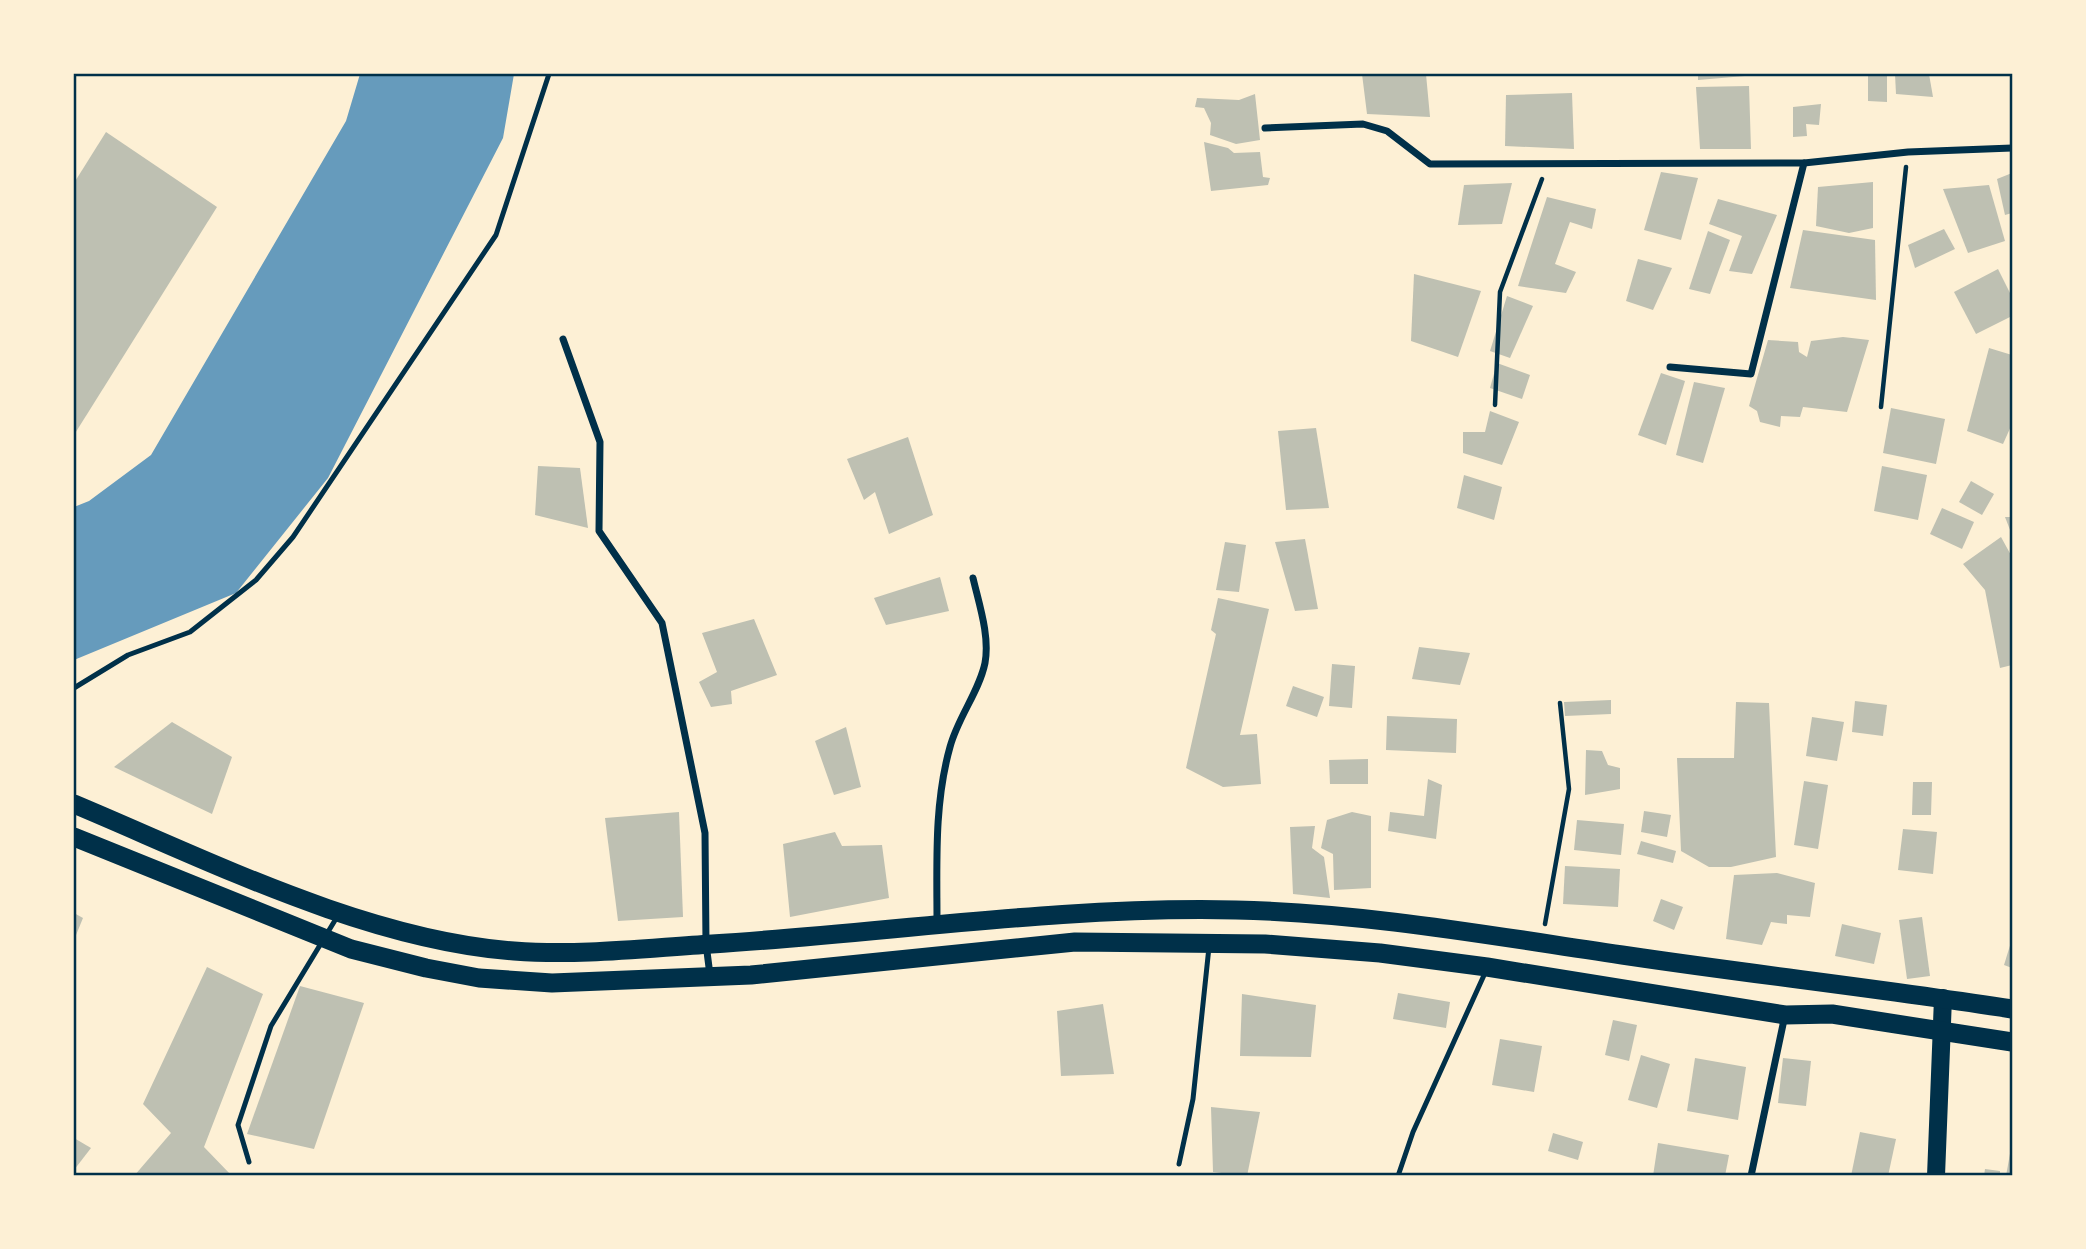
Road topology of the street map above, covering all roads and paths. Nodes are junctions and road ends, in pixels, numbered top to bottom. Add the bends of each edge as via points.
1 (549, 74) edge
2 (1265, 128) dead end
3 (2012, 148) edge
4 (1908, 152) junction
5 (1804, 163) junction
6 (1547, 164) junction
7 (563, 339) dead end
8 (1670, 367) dead end
9 (1495, 405) dead end
10 (1881, 407) dead end
11 (973, 578) dead end
12 (74, 688) edge
13 (1560, 703) dead end
14 (74, 804) edge
15 (74, 837) edge
16 (340, 911) junction
17 (937, 922) junction
18 (325, 939) junction
19 (1540, 941) junction
20 (706, 944) junction
21 (1210, 944) junction
22 (1487, 967) junction
23 (710, 976) junction
24 (1943, 998) junction
25 (2012, 1009) edge
26 (1785, 1015) junction
27 (1940, 1031) junction
28 (2012, 1042) edge
29 (249, 1162) dead end
30 (1179, 1164) dead end
31 (1398, 1175) edge
32 (1751, 1175) edge
33 (1936, 1175) edge

1 - 12 lane via 496,235 293,537 256,580 190,632 128,655
2 - 6 street via 1363,124 1387,131 1430,163
3 - 4 street
4 - 5 street
4 - 10 path
5 - 6 street
5 - 8 street via 1751,374
6 - 9 path via 1500,292
7 - 20 street via 600,442 599,531 662,623 705,833
11 - 17 street via 986,661 950,746 940,796
13 - 19 path via 1569,789
14 - 16 highway
15 - 18 highway
16 - 18 lane
16 - 20 highway via 431,938 513,951 602,952
17 - 19 highway via 1078,911 1295,911
17 - 20 highway
18 - 23 highway via 377,957 479,978 552,983
18 - 29 lane via 271,1026 239,1125
19 - 24 highway
20 - 23 street
21 - 22 highway via 1380,953
21 - 23 highway via 1075,942
21 - 30 lane via 1193,1099
22 - 26 highway
22 - 31 lane
24 - 25 highway
24 - 27 main road
26 - 27 highway via 1832,1014
26 - 32 street
27 - 28 highway
27 - 33 main road

